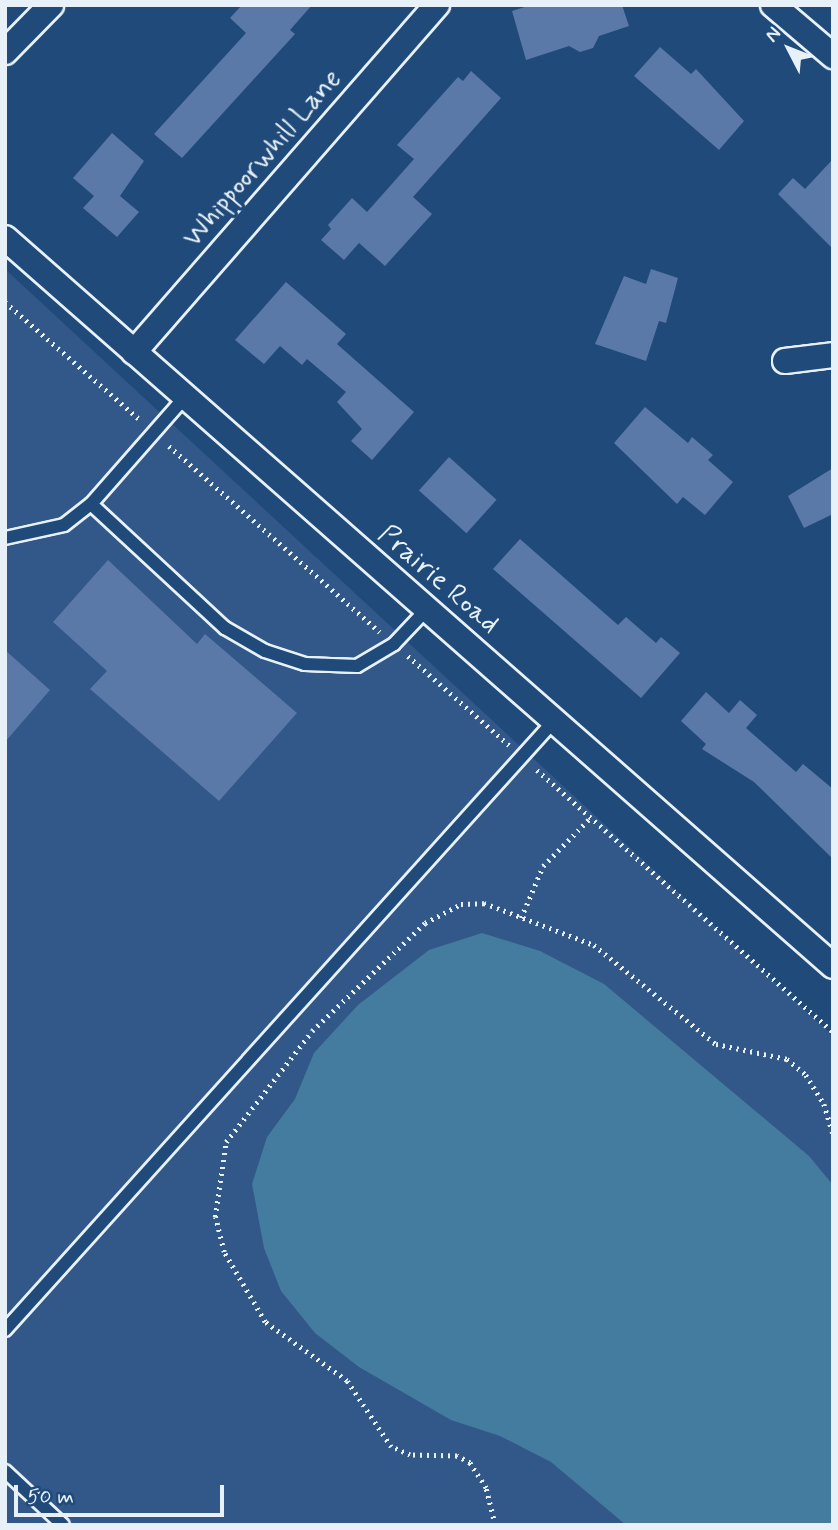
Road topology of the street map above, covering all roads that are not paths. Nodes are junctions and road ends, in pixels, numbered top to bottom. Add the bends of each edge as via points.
1 (51, 5) edge
2 (438, 5) edge
3 (773, 5) edge
4 (5, 52) edge
5 (833, 56) edge
6 (5, 238) edge
7 (134, 352) junction
8 (833, 355) edge
9 (785, 361) dead end
10 (185, 397) junction
11 (91, 504) junction
12 (5, 538) edge
13 (426, 609) junction
14 (554, 721) junction
15 (833, 966) edge
16 (5, 1330) edge
17 (5, 1471) edge
18 (63, 1525) edge

1 - 4 street
2 - 7 street, Whippoorwhill Lane
3 - 5 street
6 - 7 street, Prairie Road
7 - 10 street, Prairie Road
8 - 9 street
10 - 11 lane
10 - 13 street, Prairie Road
11 - 12 lane via 64,525
11 - 13 lane via 225,628 265,651 305,664 357,666 394,643
13 - 14 street, Prairie Road
14 - 15 street, Prairie Road
14 - 16 lane
17 - 18 lane

